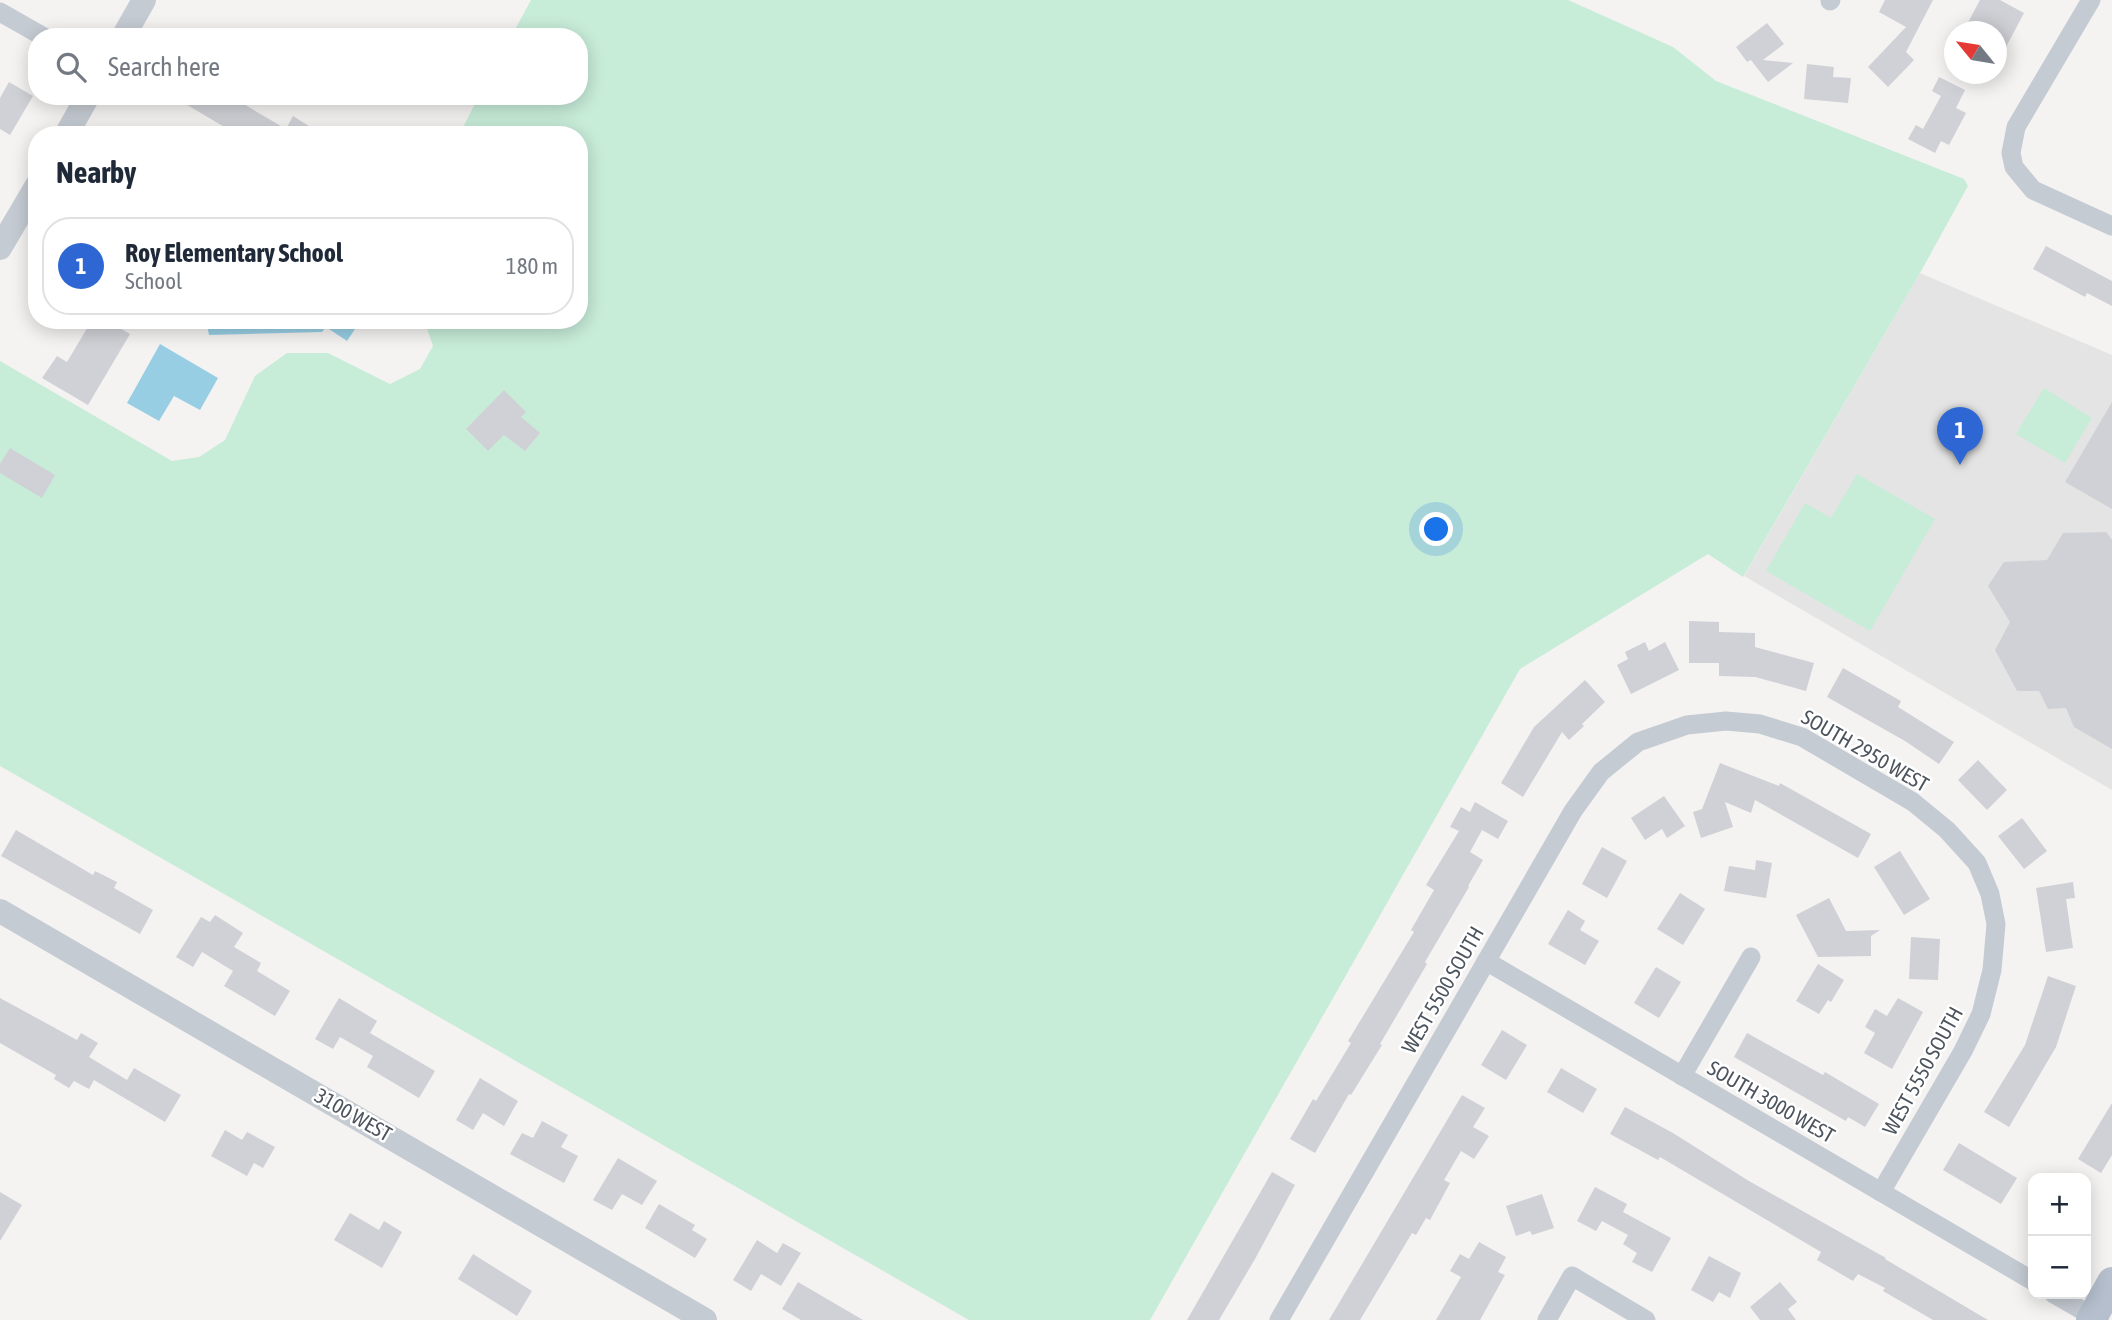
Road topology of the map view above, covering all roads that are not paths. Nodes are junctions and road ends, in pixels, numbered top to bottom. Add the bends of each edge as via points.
1 (144, 0) edge
2 (2091, 0) edge
3 (0, 12) edge
4 (28, 28) edge
5 (128, 28) edge
6 (83, 105) edge
7 (71, 126) edge
8 (28, 200) edge
9 (2112, 226) edge
10 (0, 248) edge
11 (1688, 725) joint
12 (0, 911) edge
13 (1996, 924) joint
14 (1751, 957) dead end
15 (1486, 961) junction
16 (1682, 1076) junction
17 (1881, 1192) junction
18 (2028, 1279) edge
19 (2112, 1282) edge
20 (2062, 1299) edge
21 (2094, 1319) edge
22 (705, 1320) edge
23 (1279, 1320) edge
24 (1547, 1320) edge
25 (1646, 1320) edge

1 - 5 street
2 - 9 street via 2017,127 2011,153 2014,167 2033,190
3 - 4 street
6 - 7 street
8 - 10 street
11 - 13 street, SOUTH 2950 WEST via 1760,724 1802,737 1913,802 1977,863
11 - 15 street, WEST 5500 SOUTH via 1638,742 1601,772 1573,811
12 - 22 street, 3100 WEST
13 - 17 street, WEST 5550 SOUTH via 1992,970 1981,1014
14 - 16 street
15 - 16 street, SOUTH 3000 WEST
15 - 23 street, WEST 5500 SOUTH
16 - 17 street, SOUTH 3000 WEST
17 - 18 street, SOUTH 3000 WEST
19 - 21 main road
20 - 21 street
24 - 25 street via 1572,1276

